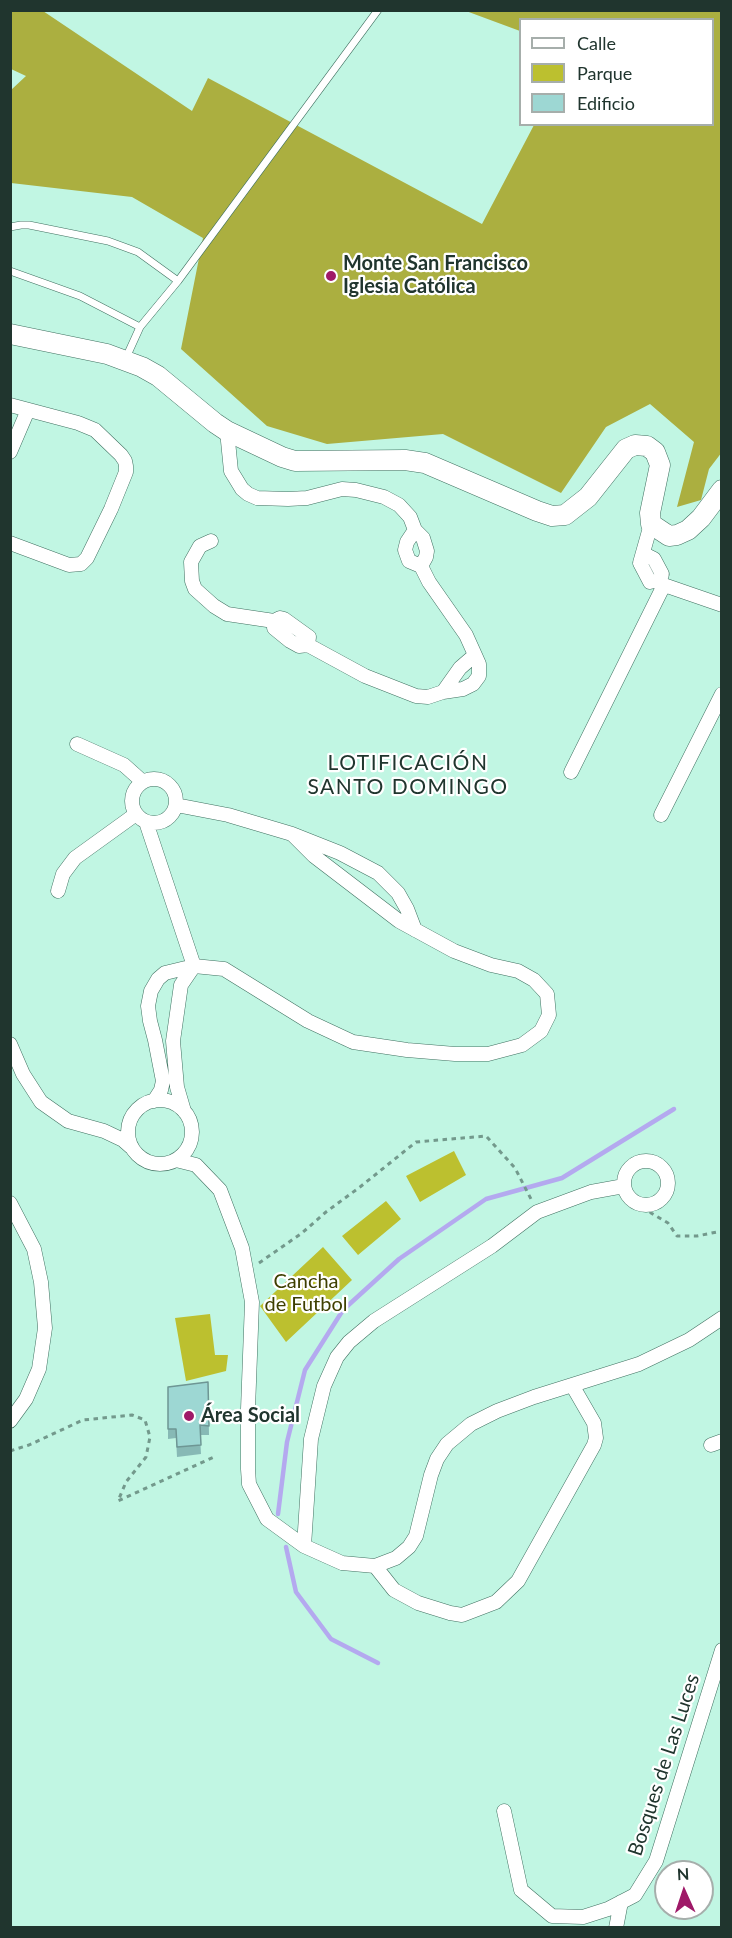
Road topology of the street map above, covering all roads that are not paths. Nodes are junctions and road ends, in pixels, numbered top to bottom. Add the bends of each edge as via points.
1 (378, 10) edge
2 (10, 227) edge
3 (10, 271) edge
4 (178, 280) junction
5 (140, 327) junction
6 (10, 334) edge
7 (125, 360) junction
8 (10, 405) edge
9 (28, 410) junction
10 (227, 431) junction
11 (10, 452) edge
12 (722, 490) edge
13 (651, 524) junction
14 (415, 530) junction
15 (212, 541) dead end
16 (10, 543) edge
17 (421, 566) junction
18 (662, 582) junction
19 (722, 605) edge
20 (475, 655) junction
21 (443, 692) junction
22 (722, 694) edge
23 (77, 744) dead end
24 (571, 772) dead end
25 (143, 782) junction
26 (176, 805) junction
27 (661, 815) dead end
28 (141, 818) junction
29 (291, 834) junction
30 (58, 891) dead end
31 (415, 930) junction
32 (194, 966) junction
33 (10, 1044) edge
34 (154, 1101) junction
35 (184, 1111) junction
36 (133, 1115) junction
37 (93, 1128) junction
38 (191, 1139) junction
39 (131, 1147) junction
40 (176, 1160) junction
41 (202, 1169) junction
42 (624, 1186) junction
43 (10, 1203) edge
44 (722, 1318) edge
45 (572, 1385) junction
46 (10, 1421) edge
47 (304, 1546) junction
48 (375, 1566) junction
49 (722, 1650) edge
50 (504, 1811) dead end
51 (621, 1902) junction
52 (616, 1928) edge

1 - 4 lane
2 - 4 lane via 29,225 108,241 138,252
3 - 5 lane via 80,296
4 - 5 lane
5 - 7 lane
6 - 7 main road
7 - 10 main road via 158,376
8 - 9 street
9 - 11 street
9 - 16 street via 95,430 121,455 126,472 81,564 69,565
10 - 13 main road via 296,461 425,463 552,516 565,515 588,497 626,449 647,446 655,452 660,465
10 - 14 street via 231,471 248,494 288,499 356,490 399,505
12 - 13 main road via 688,530 669,536
13 - 18 street via 644,554 651,557 663,574
14 - 17 street via 427,551
14 - 17 street via 405,549 409,561
15 - 21 street via 200,546 191,561 195,589 214,606 227,614 274,621 274,628 299,646 308,645 365,676 416,696
17 - 20 street via 466,634
18 - 19 street
18 - 24 street
20 - 21 street
20 - 21 street via 479,676 473,684
22 - 27 street
23 - 25 street via 124,765
25 - 26 street via 164,781 174,791
25 - 28 street via 133,793 133,808
26 - 28 street via 165,820 152,823
26 - 29 street via 228,815
28 - 30 street via 75,858 63,874
28 - 32 street
29 - 31 street via 314,856
29 - 31 street via 378,873 398,893
31 - 32 street via 454,951 518,971 534,980 547,994 549,1015 541,1031 522,1045 488,1054 407,1050 353,1042 308,1021 224,969
32 - 34 street via 165,973 151,991 148,1006 163,1082
32 - 35 street via 181,985 173,1041 177,1087
33 - 37 street via 41,1102 68,1121
34 - 35 street via 175,1104
34 - 36 street via 144,1104
35 - 38 street via 192,1129
36 - 37 street via 116,1124
36 - 39 street via 128,1129
37 - 39 street via 114,1135
38 - 40 street via 188,1149
38 - 41 street
39 - 40 street via 152,1164
40 - 41 street
41 - 47 street via 220,1190 242,1248 252,1302 249,1484 267,1519
42 - 42 street via 627,1172 637,1163 651,1162 663,1169 668,1182 664,1196 644,1205 630,1199
42 - 47 street via 591,1192 537,1212 374,1321 349,1342 337,1357 324,1386 311,1439
43 - 46 street via 34,1249 45,1328 36,1377
44 - 45 street via 689,1340 639,1364
45 - 48 street via 497,1411 471,1424 447,1444 434,1467 416,1536 409,1548
45 - 48 street via 594,1423 594,1445 518,1581 496,1602 462,1615 450,1613 394,1590
47 - 48 street via 342,1563
49 - 51 street, Bosques de Las Luces via 656,1862 635,1895
50 - 51 street, Bosques de Las Luces via 520,1890 552,1916 583,1917
51 - 52 street

